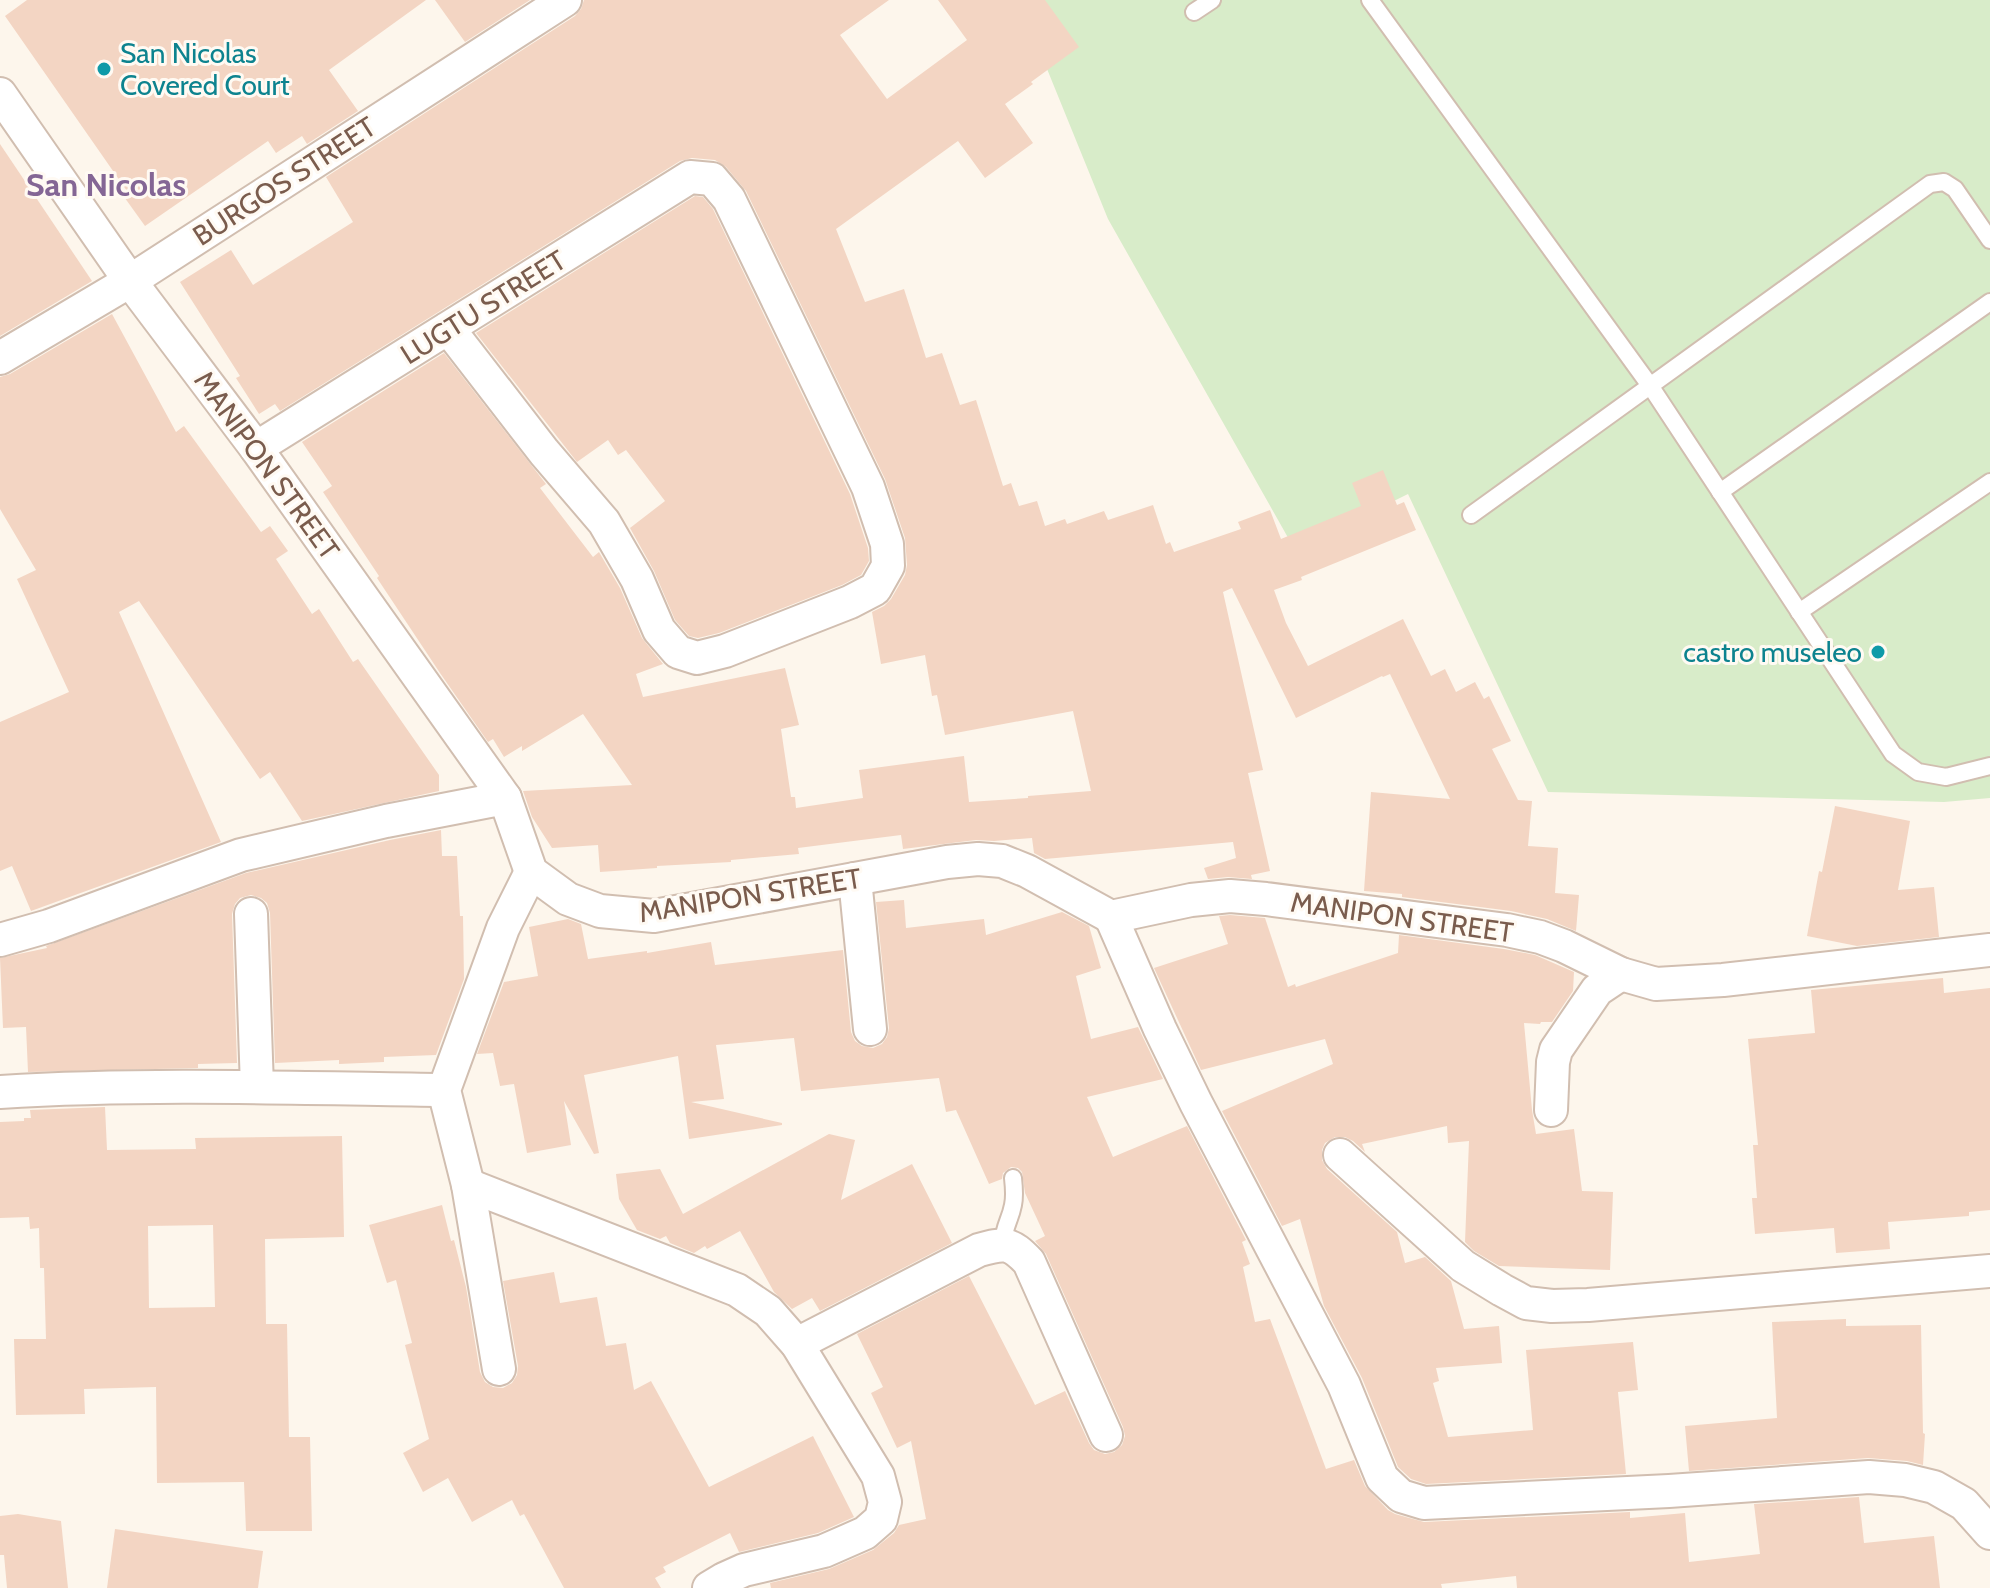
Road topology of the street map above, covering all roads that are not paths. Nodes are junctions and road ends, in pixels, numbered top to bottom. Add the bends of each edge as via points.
1 (565, 0) edge
2 (1212, 0) edge
3 (1370, 0) edge
4 (1194, 12) dead end
5 (0, 94) edge
6 (1990, 240) edge
7 (130, 281) junction
8 (1990, 302) edge
9 (448, 328) junction
10 (0, 358) edge
11 (1651, 387) junction
12 (256, 448) junction
13 (1990, 482) edge
14 (1720, 492) junction
15 (1471, 515) dead end
16 (1799, 612) junction
17 (1990, 766) edge
18 (505, 798) junction
19 (531, 872) junction
20 (855, 879) junction
21 (251, 914) dead end
22 (1111, 917) junction
23 (0, 940) edge
24 (1990, 950) edge
25 (1621, 974) junction
26 (870, 1029) dead end
27 (257, 1087) junction
28 (444, 1090) junction
29 (0, 1092) edge
30 (1551, 1110) dead end
31 (1340, 1155) dead end
32 (1013, 1178) dead end
33 (468, 1185) junction
34 (1003, 1244) junction
35 (1990, 1271) edge
36 (797, 1344) junction
37 (499, 1369) dead end
38 (1106, 1435) dead end
39 (1990, 1533) edge
40 (709, 1588) edge

1 - 7 street, BURGOS STREET
2 - 4 lane
3 - 11 lane
5 - 7 street, MANIPON STREET
6 - 11 lane via 1955,189 1944,182 1930,184
7 - 10 street, BURGOS STREET
7 - 12 street, MANIPON STREET
8 - 14 lane
9 - 9 street, LUGTU STREET via 690,177 712,179 729,199 868,487 887,544 888,566 875,589 725,651 697,658 678,652 659,630 604,522
9 - 12 street, LUGTU STREET
11 - 14 lane
11 - 15 lane
12 - 18 street, MANIPON STREET
13 - 16 lane
14 - 16 lane
16 - 17 lane via 1893,754 1918,772 1946,777
18 - 19 street, MANIPON STREET
18 - 23 street via 241,855
19 - 20 street, MANIPON STREET via 568,899 600,911 654,916
19 - 28 street via 503,928
20 - 22 street, MANIPON STREET via 947,862 1002,861
20 - 26 street
21 - 27 street
22 - 25 street, MANIPON STREET via 1191,900 1266,899 1518,932 1564,946
22 - 39 street via 1190,1091 1344,1385 1382,1478 1401,1496 1424,1503 1869,1477 1934,1487 1964,1504
24 - 25 street, MANIPON STREET via 1723,980 1656,984
25 - 30 street via 1597,990 1556,1050
27 - 28 street
27 - 29 street
28 - 33 street
31 - 35 street via 1463,1266 1526,1303 1588,1305
32 - 34 lane via 1015,1196
33 - 36 street via 737,1290 768,1311
33 - 37 street
34 - 36 street via 979,1250
34 - 38 street via 1029,1262
36 - 40 street via 878,1476 885,1502 881,1519 865,1533 824,1551 744,1570

